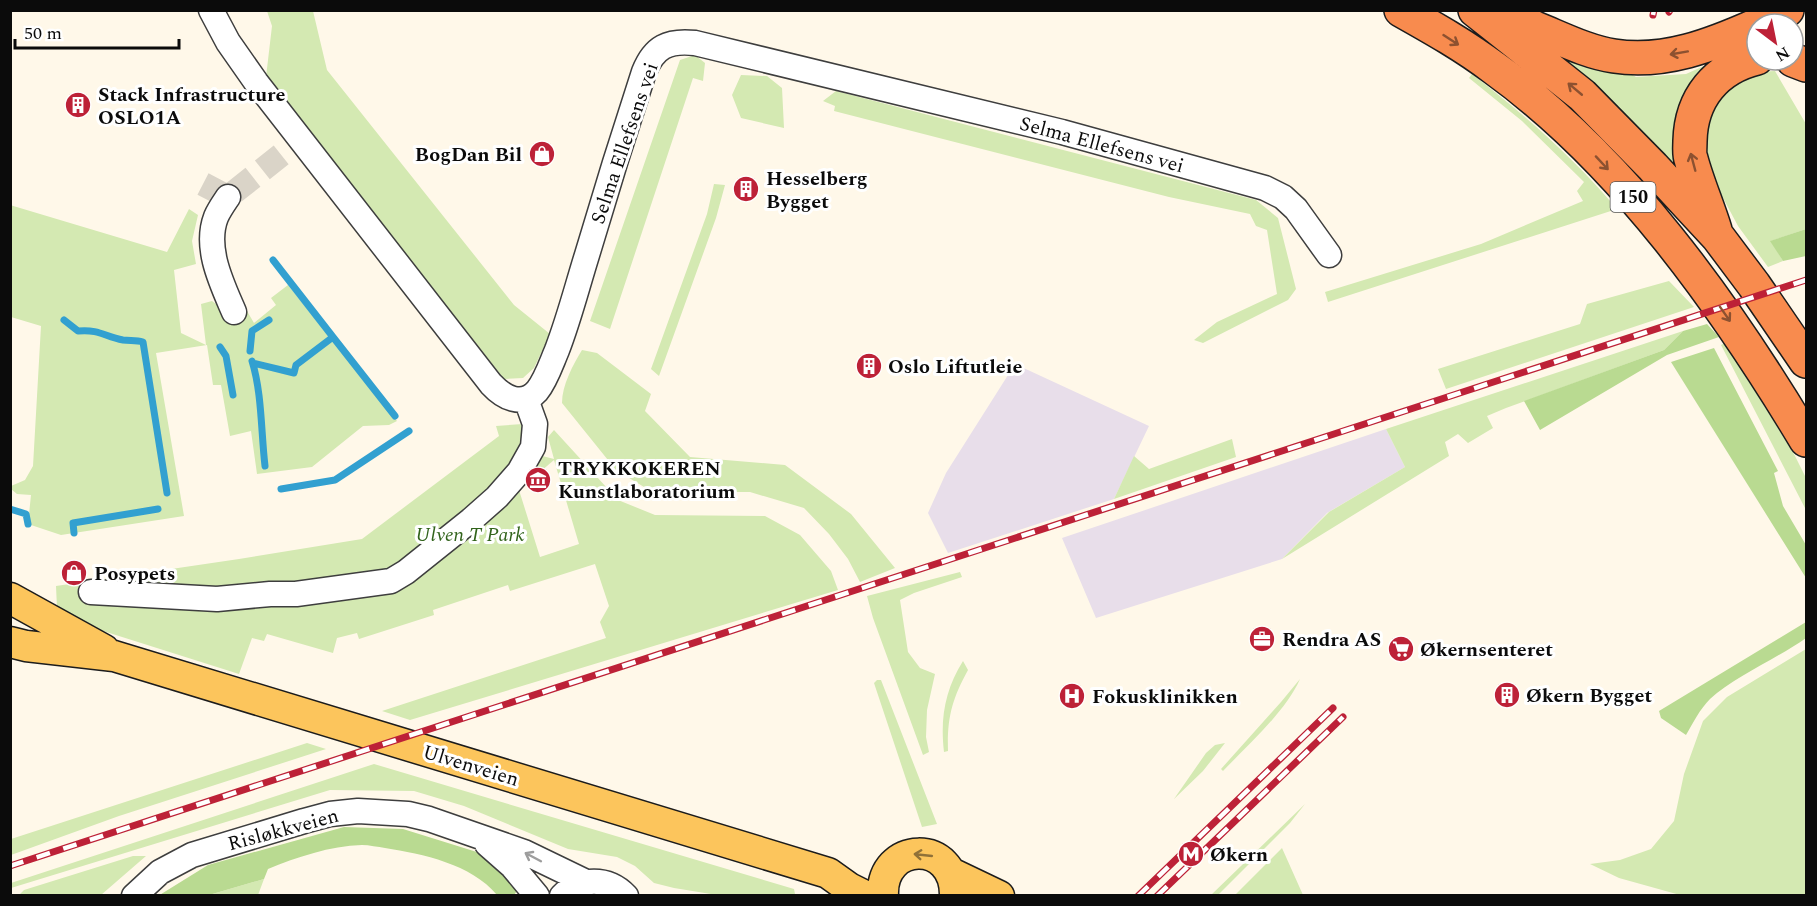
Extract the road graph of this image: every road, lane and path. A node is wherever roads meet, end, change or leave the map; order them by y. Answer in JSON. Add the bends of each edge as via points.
{"nodes":[{"id":1,"x":211,"y":10,"type":"edge"},
{"id":2,"x":1401,"y":10,"type":"edge"},
{"id":3,"x":1475,"y":10,"type":"edge"},
{"id":4,"x":1492,"y":10,"type":"edge"},
{"id":5,"x":1745,"y":42,"type":"edge"},
{"id":6,"x":1745,"y":47,"type":"edge"},
{"id":7,"x":228,"y":197,"type":"dead end"},
{"id":8,"x":1718,"y":237,"type":"junction"},
{"id":9,"x":1329,"y":255,"type":"dead end"},
{"id":10,"x":234,"y":312,"type":"dead end"},
{"id":11,"x":1806,"y":361,"type":"edge"},
{"id":12,"x":526,"y":399,"type":"junction"},
{"id":13,"x":1806,"y":440,"type":"edge"},
{"id":14,"x":91,"y":592,"type":"dead end"},
{"id":15,"x":10,"y":598,"type":"edge"},
{"id":16,"x":10,"y":642,"type":"edge"},
{"id":17,"x":114,"y":656,"type":"junction"},
{"id":18,"x":479,"y":836,"type":"junction"},
{"id":19,"x":828,"y":873,"type":"junction"},
{"id":20,"x":886,"y":881,"type":"edge"},
{"id":21,"x":586,"y":882,"type":"junction"},
{"id":22,"x":954,"y":885,"type":"edge"},
{"id":23,"x":134,"y":896,"type":"edge"},
{"id":24,"x":537,"y":896,"type":"edge"},
{"id":25,"x":562,"y":896,"type":"edge"},
{"id":26,"x":626,"y":896,"type":"edge"},
{"id":27,"x":865,"y":896,"type":"edge"},
{"id":28,"x":999,"y":896,"type":"edge"}],
"edges":[{"from":1,"to":12,"type":"street","via":[[256,82],[491,384],[507,398]]},
{"from":2,"to":13,"type":"highway","number":"150","one_way":true,"via":[[1494,68],[1593,153],[1724,311]]},
{"from":8,"to":3,"type":"highway","number":"150","one_way":true,"via":[[1582,95]]},
{"from":5,"to":4,"type":"highway","one_way":true,"via":[[1687,52],[1613,56]]},
{"from":8,"to":6,"type":"highway","one_way":true,"via":[[1690,157],[1690,128],[1700,98]]},
{"from":7,"to":10,"type":"street","via":[[216,217],[213,241],[218,274]]},
{"from":8,"to":11,"type":"highway","number":"150"},
{"from":9,"to":12,"type":"street","name":"Selma Ellefsens vei","via":[[1296,210],[1283,197],[1265,188],[1062,132],[808,69],[678,42],[662,47],[648,62],[566,326],[549,371],[536,392]]},
{"from":12,"to":14,"type":"street","via":[[535,424],[534,447],[519,472],[471,520],[391,581],[296,594],[217,599],[132,584]]},
{"from":15,"to":17,"type":"main road","name":"Ulvenveien"},
{"from":16,"to":17,"type":"main road","name":"Ulvenveien"},
{"from":17,"to":19,"type":"main road","name":"Ulvenveien"},
{"from":21,"to":18,"type":"street","name":"Risløkkveien","one_way":true,"via":[[524,852]]},
{"from":18,"to":23,"type":"street","name":"Risløkkveien","via":[[408,814],[330,814],[192,855],[160,872]]},
{"from":18,"to":24,"type":"street","name":"Risløkkveien"},
{"from":19,"to":20,"type":"main road","name":"Ulvenveien"},
{"from":19,"to":27,"type":"main road","name":"Ulvenveien"},
{"from":22,"to":20,"type":"main road","name":"Ulvenveien","one_way":true,"via":[[945,863],[927,854],[906,855]]},
{"from":21,"to":25,"type":"street"},
{"from":21,"to":26,"type":"street","name":"Risløkkveien","via":[[610,884]]},
{"from":22,"to":28,"type":"main road","name":"Ulvenveien"}]}
